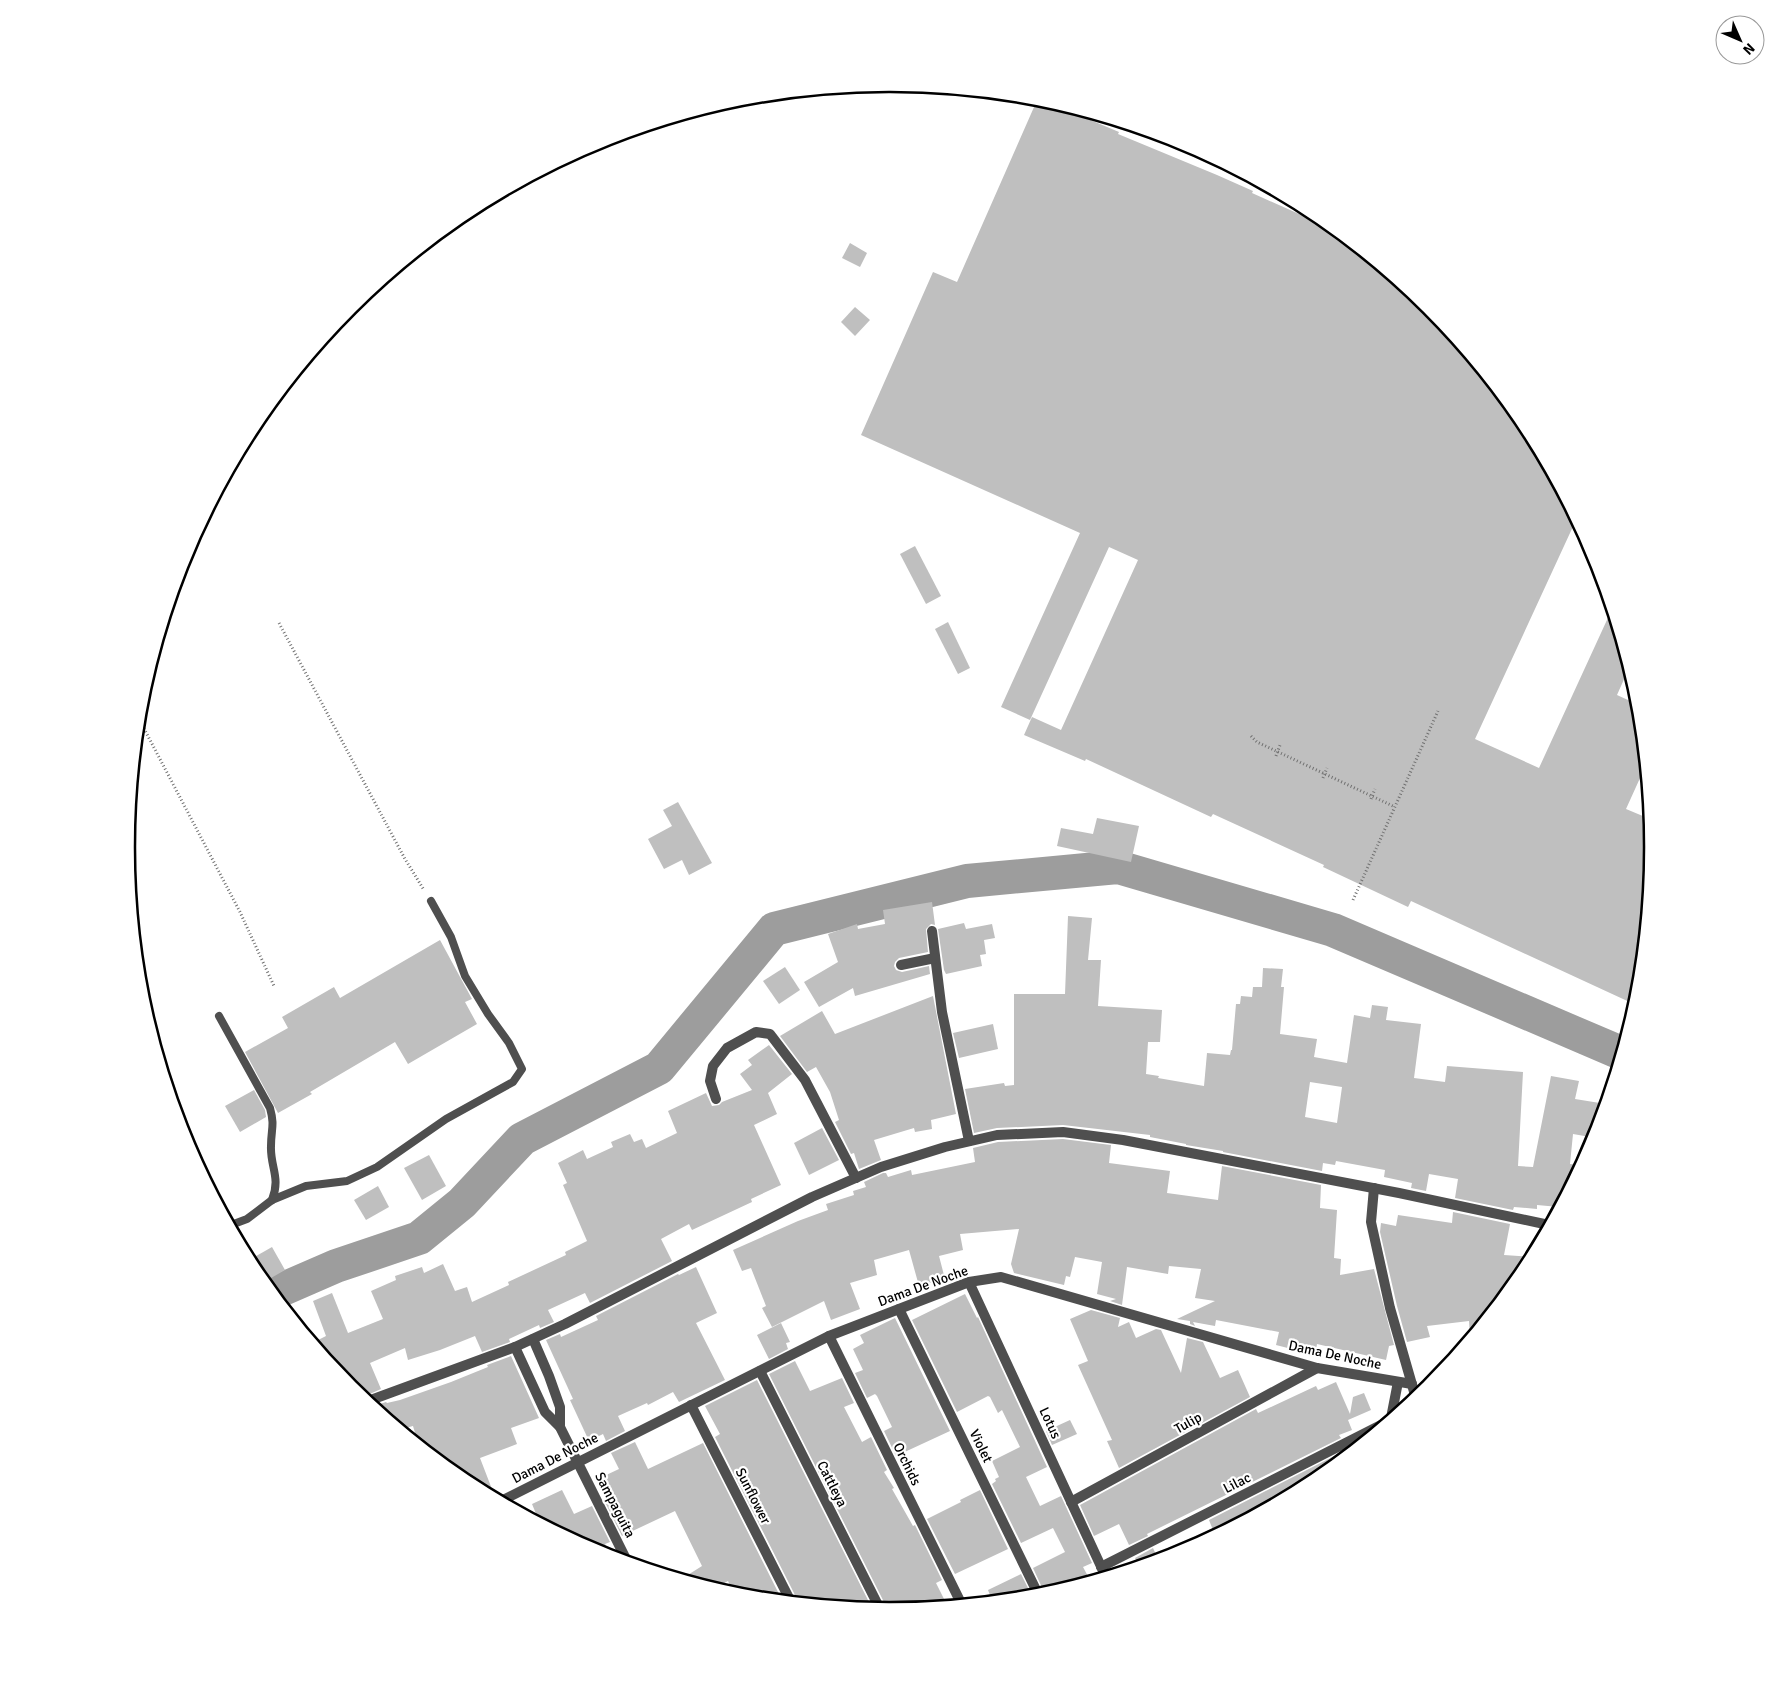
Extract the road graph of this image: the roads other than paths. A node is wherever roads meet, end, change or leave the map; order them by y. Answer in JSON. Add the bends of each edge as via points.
{"nodes":[{"id":1,"x":431,"y":901,"type":"road end"},
{"id":2,"x":932,"y":931,"type":"dead end"},
{"id":3,"x":935,"y":958,"type":"junction"},
{"id":4,"x":901,"y":965,"type":"dead end"},
{"id":5,"x":219,"y":1016,"type":"dead end"},
{"id":6,"x":716,"y":1099,"type":"dead end"},
{"id":7,"x":969,"y":1141,"type":"junction"},
{"id":8,"x":856,"y":1178,"type":"junction"},
{"id":9,"x":1374,"y":1188,"type":"junction"},
{"id":10,"x":272,"y":1200,"type":"junction"},
{"id":11,"x":236,"y":1223,"type":"edge"},
{"id":12,"x":1543,"y":1224,"type":"edge"},
{"id":13,"x":969,"y":1282,"type":"junction"},
{"id":14,"x":898,"y":1309,"type":"junction"},
{"id":15,"x":829,"y":1336,"type":"junction"},
{"id":16,"x":533,"y":1339,"type":"junction"},
{"id":17,"x":515,"y":1347,"type":"junction"},
{"id":18,"x":542,"y":1360,"type":"junction"},
{"id":19,"x":524,"y":1368,"type":"junction"},
{"id":20,"x":1317,"y":1368,"type":"junction"},
{"id":21,"x":760,"y":1371,"type":"junction"},
{"id":22,"x":1398,"y":1382,"type":"junction"},
{"id":23,"x":1412,"y":1384,"type":"junction"},
{"id":24,"x":1414,"y":1390,"type":"edge"},
{"id":25,"x":375,"y":1398,"type":"edge"},
{"id":26,"x":691,"y":1405,"type":"junction"},
{"id":27,"x":1393,"y":1409,"type":"edge"},
{"id":28,"x":560,"y":1426,"type":"junction"},
{"id":29,"x":1362,"y":1435,"type":"edge"},
{"id":30,"x":577,"y":1462,"type":"junction"},
{"id":31,"x":508,"y":1497,"type":"edge"},
{"id":32,"x":1071,"y":1502,"type":"junction"},
{"id":33,"x":622,"y":1552,"type":"edge"},
{"id":34,"x":1106,"y":1569,"type":"edge"},
{"id":35,"x":1103,"y":1571,"type":"edge"},
{"id":36,"x":1035,"y":1587,"type":"edge"},
{"id":37,"x":787,"y":1594,"type":"edge"},
{"id":38,"x":959,"y":1598,"type":"edge"},
{"id":39,"x":876,"y":1601,"type":"edge"}],
"edges":[{"from":1,"to":10,"type":"lane","via":[[451,937],[465,976],[510,1043],[522,1069],[513,1082],[446,1119],[378,1167],[347,1181],[306,1186]]},
{"from":2,"to":3,"type":"street"},
{"from":3,"to":4,"type":"street"},
{"from":3,"to":7,"type":"street","via":[[942,1012]]},
{"from":5,"to":10,"type":"lane","via":[[270,1108],[274,1122],[271,1148],[276,1176]]},
{"from":6,"to":8,"type":"street","via":[[710,1081],[713,1066],[727,1048],[756,1032],[770,1034],[805,1080]]},
{"from":7,"to":8,"type":"street","via":[[909,1157]]},
{"from":7,"to":9,"type":"street","via":[[1028,1132],[1073,1133]]},
{"from":8,"to":16,"type":"street","via":[[812,1197]]},
{"from":9,"to":12,"type":"street"},
{"from":9,"to":23,"type":"street","via":[[1370,1222]]},
{"from":10,"to":11,"type":"lane","via":[[248,1219]]},
{"from":13,"to":14,"type":"street","name":"Dama De Noche"},
{"from":13,"to":20,"type":"street","name":"Dama De Noche","via":[[1001,1277]]},
{"from":13,"to":32,"type":"street","name":"Lotus"},
{"from":14,"to":15,"type":"street","name":"Dama De Noche"},
{"from":14,"to":36,"type":"street","name":"Violet"},
{"from":15,"to":21,"type":"street","name":"Dama De Noche"},
{"from":15,"to":38,"type":"street","name":"Orchids"},
{"from":16,"to":17,"type":"street"},
{"from":16,"to":18,"type":"street"},
{"from":17,"to":19,"type":"street"},
{"from":17,"to":25,"type":"street"},
{"from":18,"to":19,"type":"street"},
{"from":18,"to":28,"type":"street","via":[[560,1407]]},
{"from":19,"to":28,"type":"street","via":[[545,1412]]},
{"from":20,"to":22,"type":"street","name":"Dama De Noche"},
{"from":20,"to":32,"type":"street","name":"Tulip"},
{"from":21,"to":26,"type":"street","name":"Dama De Noche"},
{"from":21,"to":39,"type":"street","name":"Cattleya"},
{"from":22,"to":23,"type":"street","name":"Dama De Noche"},
{"from":22,"to":27,"type":"street"},
{"from":23,"to":24,"type":"street"},
{"from":26,"to":30,"type":"street","name":"Dama De Noche"},
{"from":26,"to":37,"type":"street","name":"Sunflower"},
{"from":28,"to":30,"type":"street","name":"Sampaguita"},
{"from":29,"to":34,"type":"street","name":"Lilac"},
{"from":30,"to":31,"type":"street","name":"Dama De Noche"},
{"from":30,"to":33,"type":"street","name":"Sampaguita"},
{"from":32,"to":35,"type":"street","name":"Lotus"}]}
